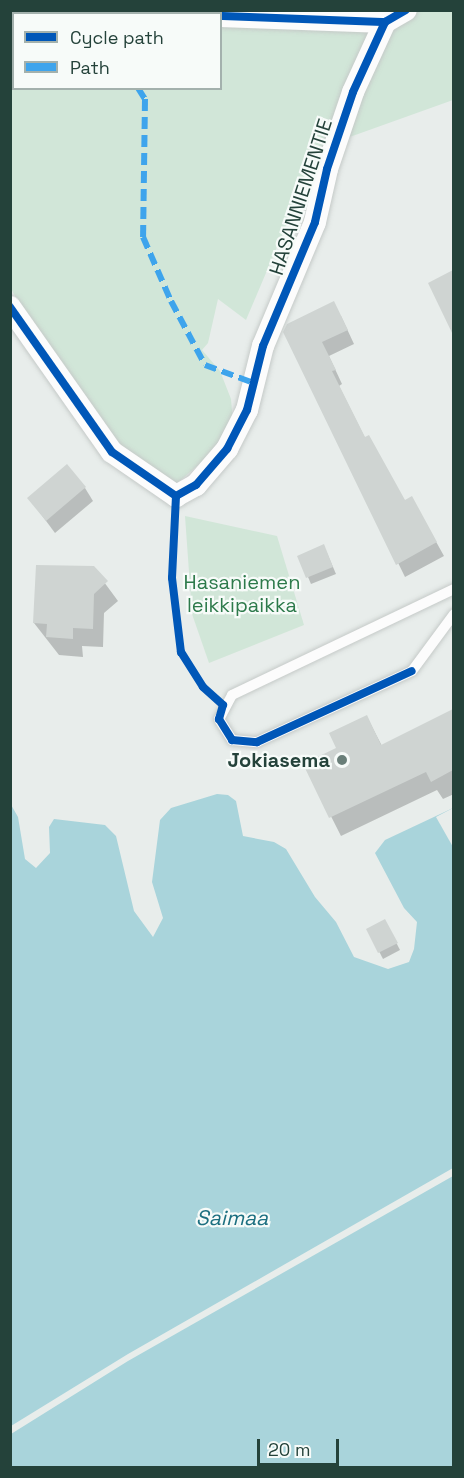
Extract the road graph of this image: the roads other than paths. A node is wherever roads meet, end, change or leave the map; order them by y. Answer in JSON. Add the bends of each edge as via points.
{"nodes":[{"id":1,"x":82,"y":10,"type":"edge"},
{"id":2,"x":406,"y":10,"type":"edge"},
{"id":3,"x":99,"y":11,"type":"edge"},
{"id":4,"x":120,"y":12,"type":"edge"},
{"id":5,"x":222,"y":16,"type":"edge"},
{"id":6,"x":385,"y":22,"type":"junction"},
{"id":7,"x":10,"y":307,"type":"edge"},
{"id":8,"x":453,"y":589,"type":"edge"},
{"id":9,"x":453,"y":614,"type":"edge"}],
"edges":[{"from":1,"to":3,"type":"lane"},
{"from":2,"to":6,"type":"street"},
{"from":3,"to":4,"type":"street"},
{"from":5,"to":6,"type":"street"},
{"from":6,"to":7,"type":"street","name":"HASANNIEMENTIE","via":[[339,129],[315,222],[263,346],[247,410],[227,449],[196,485],[176,496],[112,452]]},
{"from":8,"to":9,"type":"lane","via":[[232,694],[219,719],[232,740],[257,742],[412,671]]}]}
